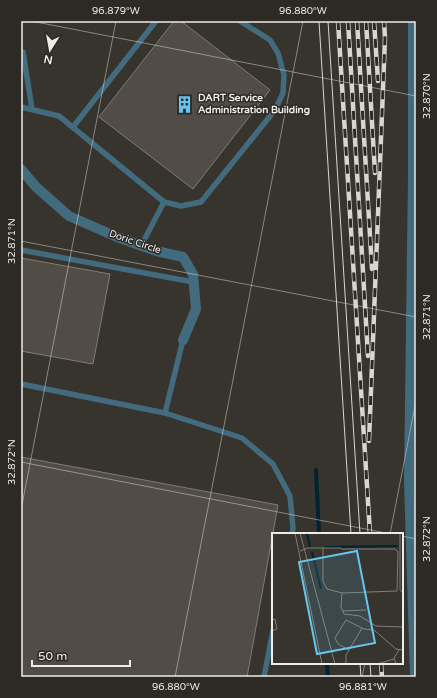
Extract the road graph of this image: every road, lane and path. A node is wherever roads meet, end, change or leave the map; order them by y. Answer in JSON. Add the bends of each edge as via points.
{"nodes":[{"id":1,"x":156,"y":21,"type":"edge"},
{"id":2,"x":240,"y":21,"type":"edge"},
{"id":3,"x":413,"y":21,"type":"edge"},
{"id":4,"x":23,"y":52,"type":"dead end"},
{"id":5,"x":21,"y":106,"type":"edge"},
{"id":6,"x":32,"y":109,"type":"junction"},
{"id":7,"x":73,"y":127,"type":"junction"},
{"id":8,"x":21,"y":169,"type":"edge"},
{"id":9,"x":164,"y":202,"type":"junction"},
{"id":10,"x":141,"y":246,"type":"junction"},
{"id":11,"x":21,"y":250,"type":"edge"},
{"id":12,"x":193,"y":282,"type":"junction"},
{"id":13,"x":183,"y":340,"type":"joint"},
{"id":14,"x":21,"y":384,"type":"edge"},
{"id":15,"x":165,"y":413,"type":"junction"},
{"id":16,"x":292,"y":533,"type":"edge"},
{"id":17,"x":272,"y":635,"type":"edge"},
{"id":18,"x":264,"y":677,"type":"edge"},
{"id":19,"x":415,"y":677,"type":"edge"}],
"edges":[{"from":1,"to":7,"type":"lane"},
{"from":2,"to":9,"type":"lane","via":[[270,40],[278,53],[284,74],[283,93],[276,110],[201,202],[181,206]]},
{"from":3,"to":19,"type":"street","via":[[408,481]]},
{"from":4,"to":6,"type":"lane"},
{"from":5,"to":6,"type":"lane"},
{"from":6,"to":7,"type":"lane","via":[[59,116]]},
{"from":7,"to":9,"type":"lane"},
{"from":8,"to":10,"type":"street","name":"Doric Circle","via":[[36,187],[69,216]]},
{"from":9,"to":10,"type":"lane"},
{"from":10,"to":12,"type":"street","name":"Doric Circle","via":[[183,257],[193,274]]},
{"from":11,"to":12,"type":"lane"},
{"from":12,"to":13,"type":"street","name":"Doric Circle","via":[[196,309]]},
{"from":13,"to":15,"type":"lane"},
{"from":14,"to":15,"type":"lane"},
{"from":15,"to":16,"type":"lane","via":[[242,438],[273,464],[290,496]]},
{"from":17,"to":18,"type":"lane"}]}
